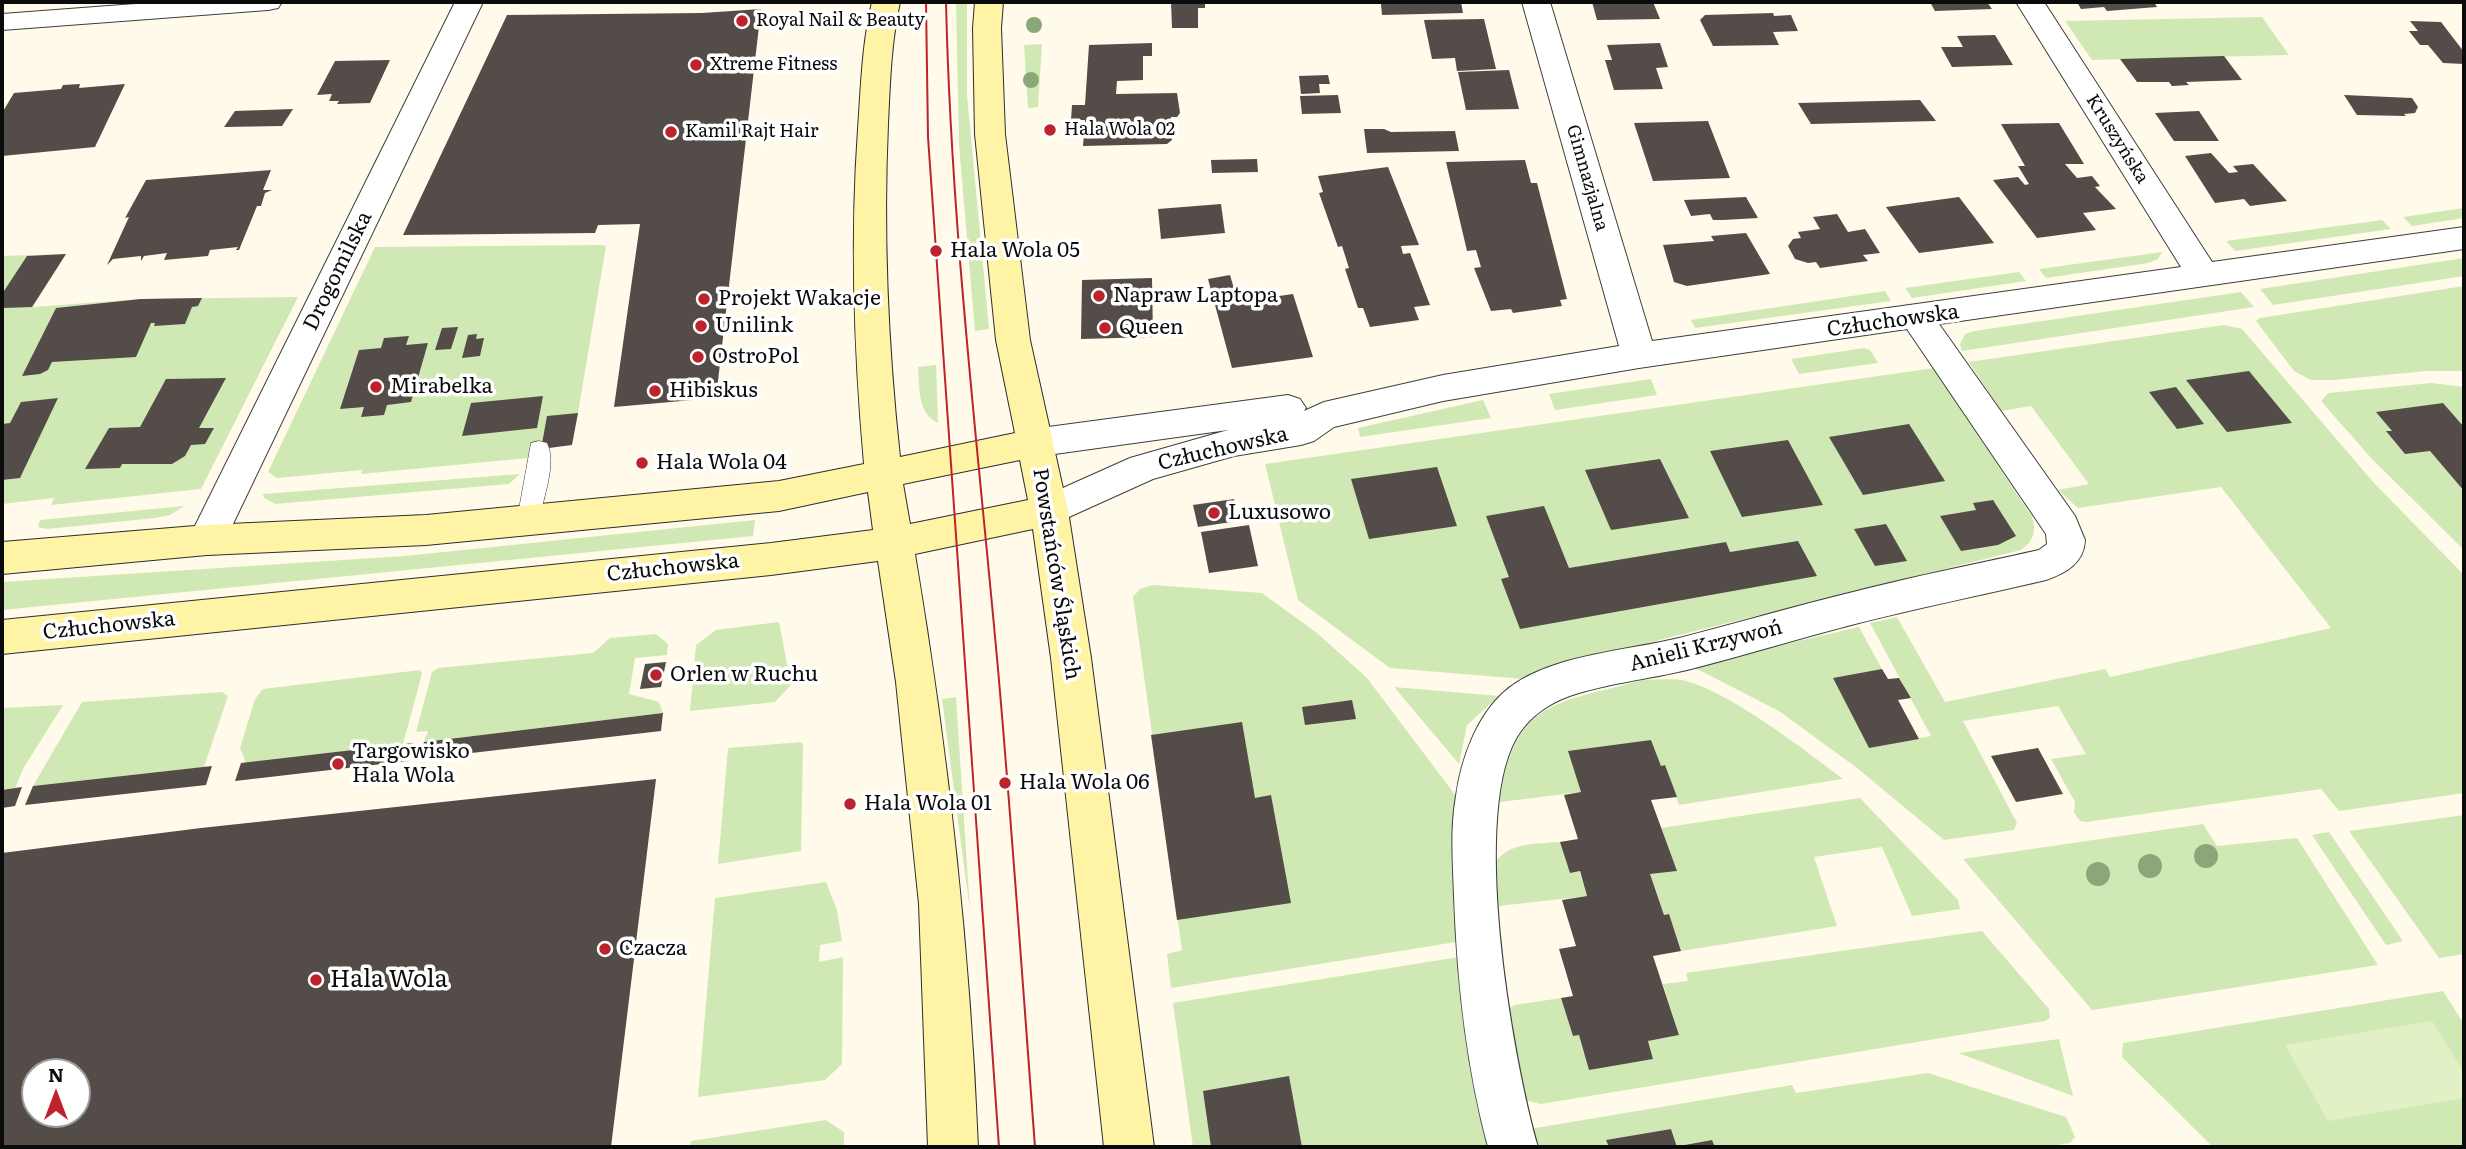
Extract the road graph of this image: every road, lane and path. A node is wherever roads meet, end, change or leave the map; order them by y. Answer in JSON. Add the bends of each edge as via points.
{"nodes":[{"id":1,"x":5,"y":2,"type":"edge"},
{"id":2,"x":268,"y":2,"type":"edge"},
{"id":3,"x":469,"y":2,"type":"edge"},
{"id":4,"x":886,"y":2,"type":"edge"},
{"id":5,"x":989,"y":2,"type":"edge"},
{"id":6,"x":1536,"y":2,"type":"edge"},
{"id":7,"x":2030,"y":2,"type":"edge"},
{"id":8,"x":2,"y":6,"type":"edge"},
{"id":9,"x":2,"y":22,"type":"edge"},
{"id":10,"x":2464,"y":238,"type":"edge"},
{"id":11,"x":2204,"y":276,"type":"junction"},
{"id":12,"x":1917,"y":317,"type":"junction"},
{"id":13,"x":1639,"y":355,"type":"junction"},
{"id":14,"x":1324,"y":416,"type":"junction"},
{"id":15,"x":1033,"y":443,"type":"junction"},
{"id":16,"x":538,"y":449,"type":"dead end"},
{"id":17,"x":883,"y":473,"type":"junction"},
{"id":18,"x":1049,"y":512,"type":"junction"},
{"id":19,"x":528,"y":520,"type":"junction"},
{"id":20,"x":207,"y":540,"type":"junction"},
{"id":21,"x":894,"y":543,"type":"junction"},
{"id":22,"x":2,"y":558,"type":"edge"},
{"id":23,"x":2,"y":636,"type":"edge"},
{"id":24,"x":953,"y":1147,"type":"edge"},
{"id":25,"x":1129,"y":1147,"type":"edge"},
{"id":26,"x":1513,"y":1147,"type":"edge"}],
"edges":[{"from":1,"to":8,"type":"street"},
{"from":2,"to":9,"type":"street"},
{"from":3,"to":20,"type":"street","name":"Drogomilska"},
{"from":4,"to":17,"type":"main road","via":[[878,36],[869,214],[873,357]]},
{"from":5,"to":15,"type":"main road","name":"Powstańców Śląskich","via":[[990,134],[1013,340]]},
{"from":6,"to":13,"type":"street","name":"Gimnazjalna"},
{"from":7,"to":11,"type":"street","name":"Kruszyńska"},
{"from":10,"to":11,"type":"street","name":"Człuchowska"},
{"from":11,"to":12,"type":"street","name":"Człuchowska"},
{"from":12,"to":13,"type":"street","name":"Człuchowska"},
{"from":12,"to":26,"type":"street","name":"Anieli Krzywoń","via":[[2062,527],[2067,549],[2046,564],[1590,673],[1541,690],[1519,705],[1485,757],[1474,827],[1483,985],[1504,1119]]},
{"from":13,"to":14,"type":"street","name":"Człuchowska","via":[[1443,388]]},
{"from":14,"to":15,"type":"street","name":"Człuchowska","via":[[1287,407]]},
{"from":14,"to":18,"type":"street","name":"Człuchowska","via":[[1301,431],[1234,442],[1143,468]]},
{"from":15,"to":17,"type":"main road","name":"Człuchowska"},
{"from":15,"to":18,"type":"main road","name":"Powstańców Śląskich"},
{"from":16,"to":19,"type":"lane"},
{"from":17,"to":19,"type":"main road","name":"Człuchowska","via":[[779,496]]},
{"from":17,"to":21,"type":"main road"},
{"from":18,"to":21,"type":"main road","name":"Człuchowska"},
{"from":18,"to":25,"type":"main road","name":"Powstańców Śląskich","via":[[1071,658]]},
{"from":19,"to":20,"type":"main road","name":"Człuchowska","via":[[426,530]]},
{"from":20,"to":22,"type":"main road","name":"Człuchowska"},
{"from":21,"to":23,"type":"main road","name":"Człuchowska"},
{"from":21,"to":24,"type":"main road","via":[[916,682],[941,904]]}]}
